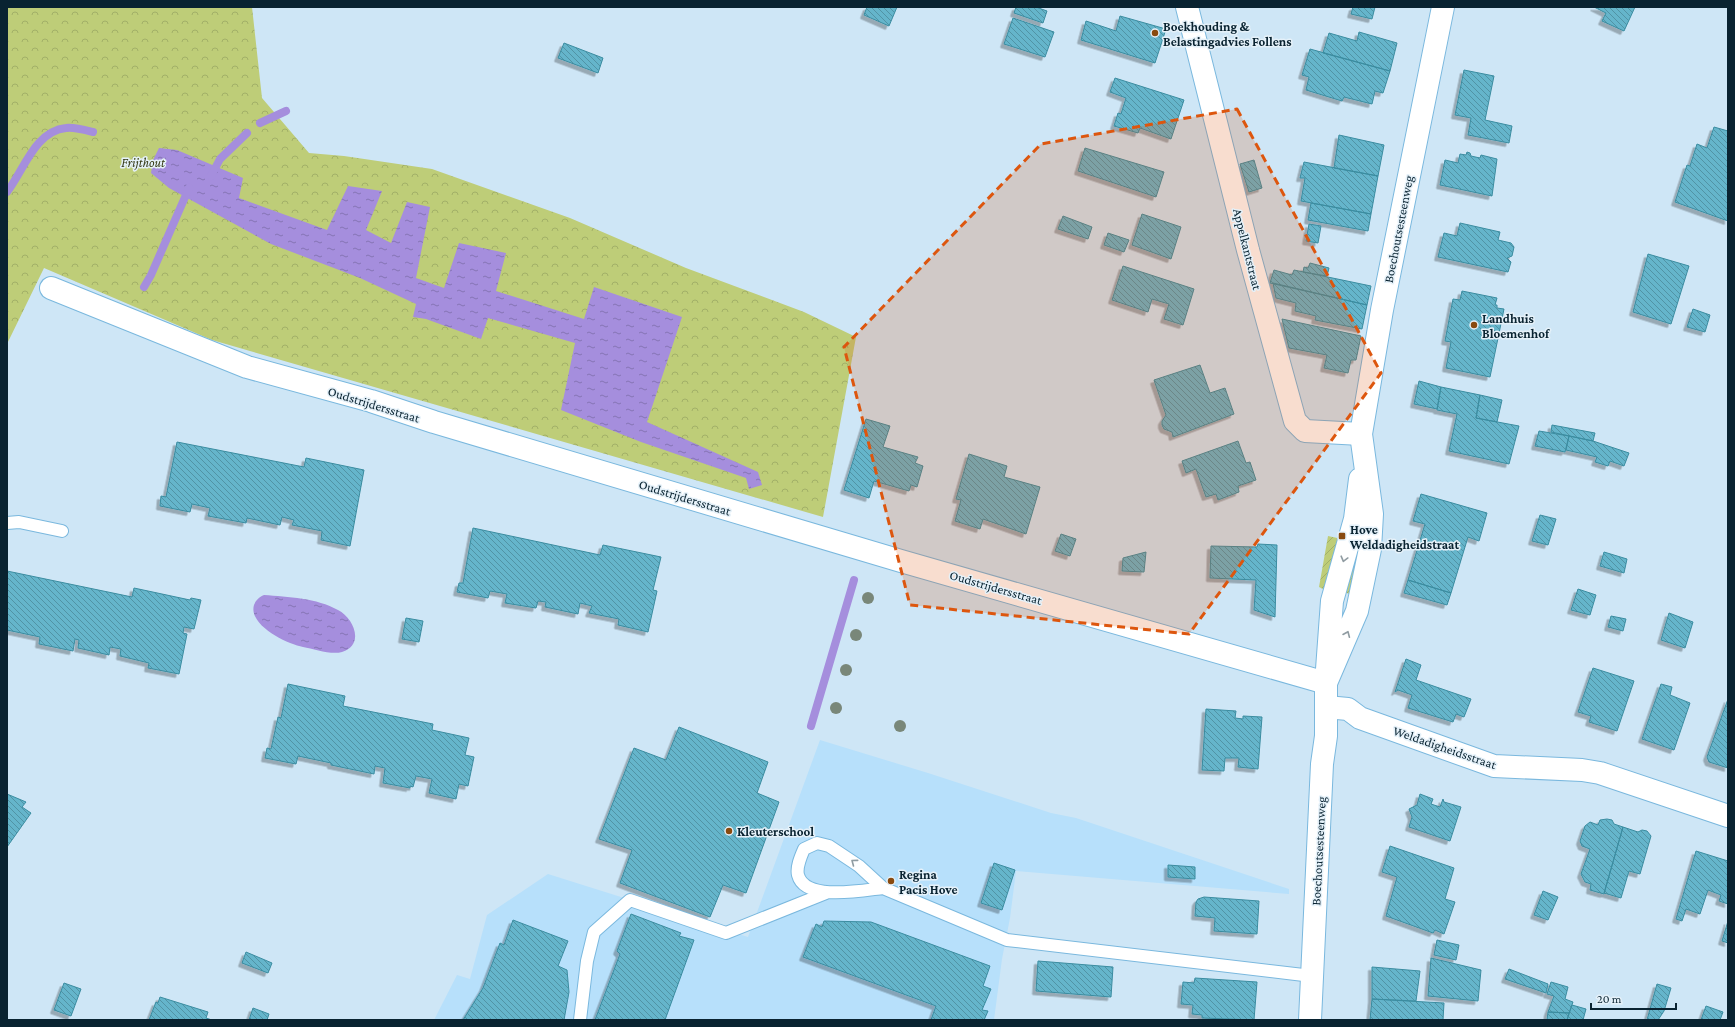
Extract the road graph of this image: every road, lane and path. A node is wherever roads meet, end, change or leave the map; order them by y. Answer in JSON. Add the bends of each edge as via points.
{"nodes":[{"id":1,"x":1187,"y":7,"type":"edge"},
{"id":2,"x":1443,"y":7,"type":"edge"},
{"id":3,"x":51,"y":288,"type":"dead end"},
{"id":4,"x":1362,"y":443,"type":"junction"},
{"id":5,"x":7,"y":523,"type":"edge"},
{"id":6,"x":62,"y":531,"type":"dead end"},
{"id":7,"x":1332,"y":601,"type":"junction"},
{"id":8,"x":1357,"y":611,"type":"junction"},
{"id":9,"x":1326,"y":683,"type":"junction"},
{"id":10,"x":1326,"y":707,"type":"junction"},
{"id":11,"x":1728,"y":816,"type":"edge"},
{"id":12,"x":884,"y":888,"type":"junction"},
{"id":13,"x":827,"y":893,"type":"junction"},
{"id":14,"x":1312,"y":976,"type":"junction"},
{"id":15,"x":580,"y":1020,"type":"edge"},
{"id":16,"x":1310,"y":1020,"type":"edge"}],
"edges":[{"from":1,"to":4,"type":"street","name":"Appelkantstraat","via":[[1294,421],[1305,431]]},
{"from":2,"to":4,"type":"street","name":"Boechoutsesteenweg","via":[[1382,310]]},
{"from":3,"to":9,"type":"street","name":"Oudstrijdersstraat","via":[[247,367],[371,401],[901,561]]},
{"from":4,"to":7,"type":"street","name":"Boechoutsesteenweg","one_way":true,"via":[[1355,519]]},
{"from":4,"to":8,"type":"street","name":"Boechoutsesteenweg","via":[[1372,514],[1370,549]]},
{"from":5,"to":6,"type":"lane","via":[[19,522]]},
{"from":7,"to":8,"type":"street"},
{"from":7,"to":9,"type":"street","name":"Boechoutsesteenweg"},
{"from":9,"to":8,"type":"street","name":"Boechoutsesteenweg","one_way":true},
{"from":9,"to":10,"type":"street","name":"Boechoutsesteenweg"},
{"from":10,"to":11,"type":"street","name":"Weldadigheidsstraat","via":[[1348,709],[1360,718],[1494,766],[1600,772]]},
{"from":10,"to":14,"type":"street","name":"Boechoutsesteenweg"},
{"from":12,"to":13,"type":"lane"},
{"from":12,"to":13,"type":"lane","one_way":true,"via":[[845,855],[817,843],[804,849],[798,864],[798,876],[817,892]]},
{"from":12,"to":14,"type":"lane","via":[[1007,940]]},
{"from":13,"to":15,"type":"lane","via":[[726,933],[630,900],[594,932],[587,961]]},
{"from":14,"to":16,"type":"street","name":"Boechoutsesteenweg"}]}
